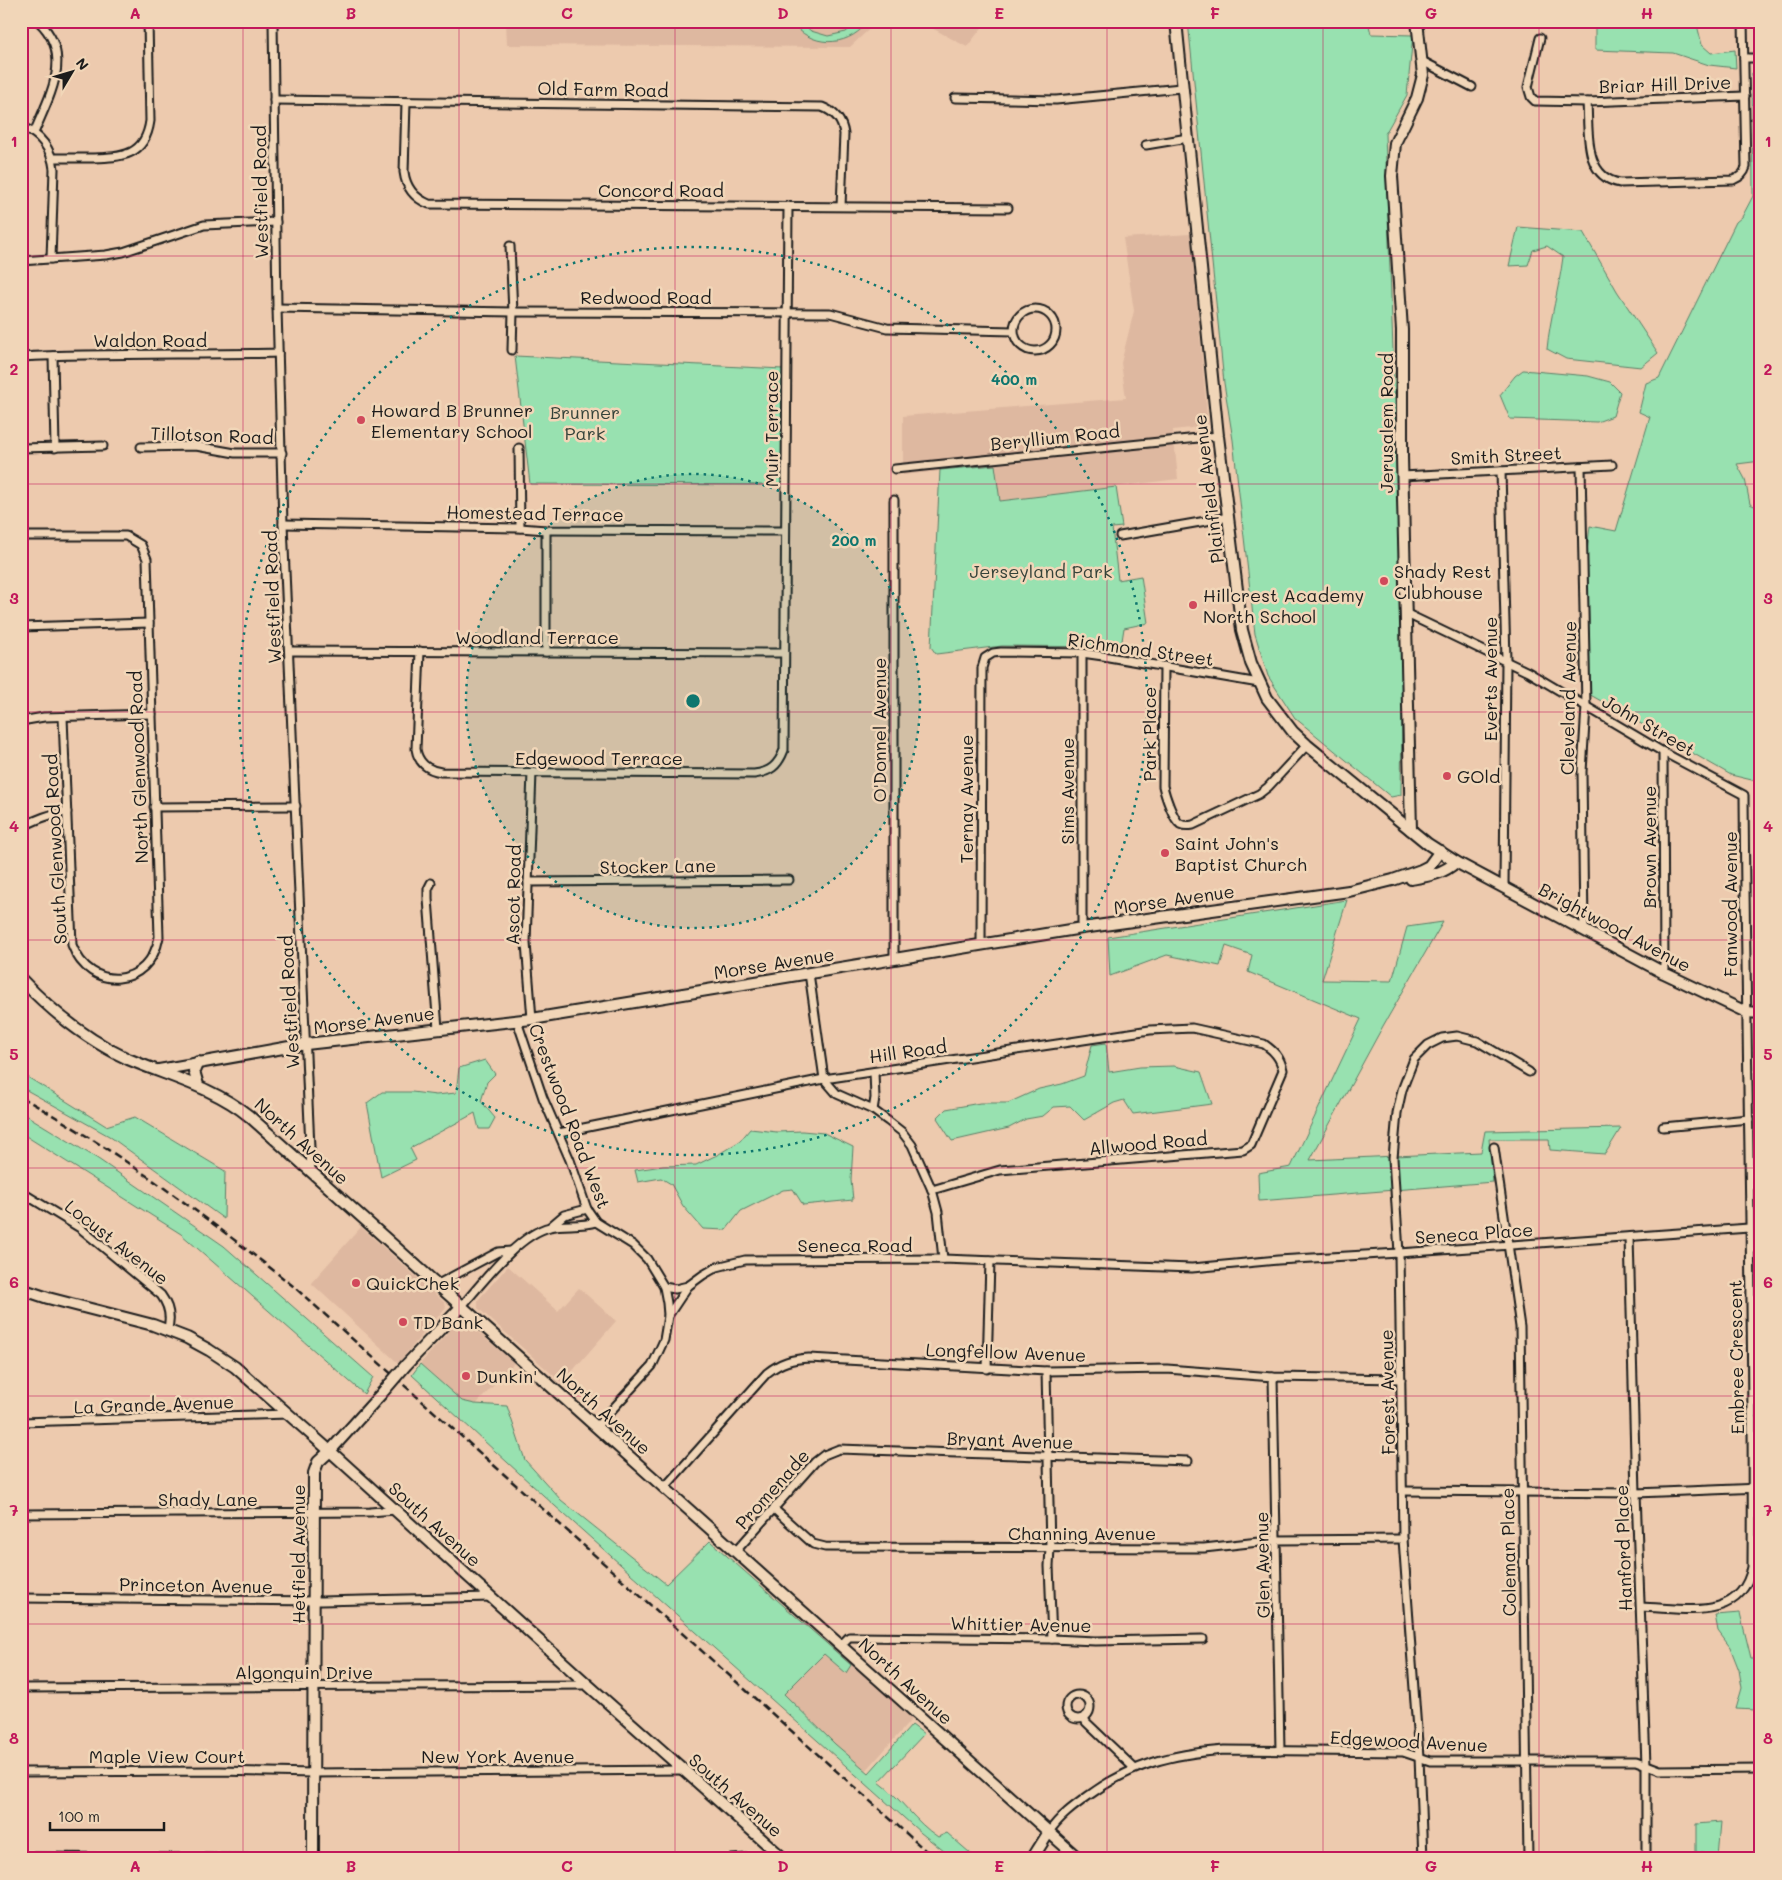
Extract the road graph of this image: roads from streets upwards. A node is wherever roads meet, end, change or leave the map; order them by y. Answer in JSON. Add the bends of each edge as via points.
{"nodes":[{"id":1,"x":38,"y":21,"type":"edge"},
{"id":2,"x":148,"y":21,"type":"edge"},
{"id":3,"x":273,"y":21,"type":"edge"},
{"id":4,"x":1176,"y":21,"type":"edge"},
{"id":5,"x":1417,"y":21,"type":"edge"},
{"id":6,"x":1743,"y":21,"type":"edge"},
{"id":7,"x":1540,"y":38,"type":"dead end"},
{"id":8,"x":1744,"y":58,"type":"junction"},
{"id":9,"x":1761,"y":58,"type":"edge"},
{"id":10,"x":1422,"y":61,"type":"junction"},
{"id":11,"x":1472,"y":87,"type":"dead end"},
{"id":12,"x":1181,"y":88,"type":"junction"},
{"id":13,"x":1745,"y":96,"type":"junction"},
{"id":14,"x":955,"y":98,"type":"dead end"},
{"id":15,"x":274,"y":100,"type":"junction"},
{"id":16,"x":406,"y":102,"type":"junction"},
{"id":17,"x":1586,"y":102,"type":"junction"},
{"id":18,"x":21,"y":127,"type":"edge"},
{"id":19,"x":34,"y":133,"type":"junction"},
{"id":20,"x":1188,"y":138,"type":"junction"},
{"id":21,"x":1146,"y":144,"type":"dead end"},
{"id":22,"x":52,"y":158,"type":"junction"},
{"id":23,"x":788,"y":206,"type":"junction"},
{"id":24,"x":840,"y":206,"type":"junction"},
{"id":25,"x":1008,"y":208,"type":"dead end"},
{"id":26,"x":276,"y":222,"type":"junction"},
{"id":27,"x":510,"y":246,"type":"dead end"},
{"id":28,"x":51,"y":259,"type":"junction"},
{"id":29,"x":21,"y":261,"type":"edge"},
{"id":30,"x":276,"y":308,"type":"junction"},
{"id":31,"x":513,"y":312,"type":"junction"},
{"id":32,"x":787,"y":313,"type":"junction"},
{"id":33,"x":1013,"y":331,"type":"junction"},
{"id":34,"x":512,"y":350,"type":"dead end"},
{"id":35,"x":278,"y":353,"type":"junction"},
{"id":36,"x":53,"y":356,"type":"junction"},
{"id":37,"x":21,"y":357,"type":"edge"},
{"id":38,"x":1218,"y":436,"type":"junction"},
{"id":39,"x":104,"y":446,"type":"dead end"},
{"id":40,"x":141,"y":446,"type":"dead end"},
{"id":41,"x":21,"y":448,"type":"edge"},
{"id":42,"x":55,"y":448,"type":"junction"},
{"id":43,"x":519,"y":448,"type":"dead end"},
{"id":44,"x":282,"y":453,"type":"junction"},
{"id":45,"x":1612,"y":465,"type":"dead end"},
{"id":46,"x":1581,"y":467,"type":"junction"},
{"id":47,"x":896,"y":469,"type":"dead end"},
{"id":48,"x":1501,"y":471,"type":"junction"},
{"id":49,"x":1402,"y":476,"type":"junction"},
{"id":50,"x":894,"y":500,"type":"dead end"},
{"id":51,"x":1229,"y":517,"type":"junction"},
{"id":52,"x":283,"y":524,"type":"junction"},
{"id":53,"x":520,"y":528,"type":"junction"},
{"id":54,"x":546,"y":530,"type":"junction"},
{"id":55,"x":785,"y":531,"type":"junction"},
{"id":56,"x":21,"y":536,"type":"edge"},
{"id":57,"x":1120,"y":536,"type":"dead end"},
{"id":58,"x":1405,"y":613,"type":"junction"},
{"id":59,"x":149,"y":623,"type":"junction"},
{"id":60,"x":21,"y":627,"type":"edge"},
{"id":61,"x":289,"y":651,"type":"junction"},
{"id":62,"x":420,"y":651,"type":"junction"},
{"id":63,"x":546,"y":652,"type":"junction"},
{"id":64,"x":784,"y":653,"type":"junction"},
{"id":65,"x":1082,"y":653,"type":"junction"},
{"id":66,"x":988,"y":655,"type":"joint"},
{"id":67,"x":1506,"y":660,"type":"junction"},
{"id":68,"x":1164,"y":666,"type":"junction"},
{"id":69,"x":1259,"y":683,"type":"junction"},
{"id":70,"x":1586,"y":706,"type":"junction"},
{"id":71,"x":152,"y":714,"type":"junction"},
{"id":72,"x":63,"y":717,"type":"junction"},
{"id":73,"x":21,"y":721,"type":"edge"},
{"id":74,"x":1307,"y":745,"type":"junction"},
{"id":75,"x":1663,"y":752,"type":"junction"},
{"id":76,"x":532,"y":772,"type":"junction"},
{"id":77,"x":1744,"y":795,"type":"joint"},
{"id":78,"x":296,"y":806,"type":"junction"},
{"id":79,"x":154,"y":807,"type":"junction"},
{"id":80,"x":67,"y":812,"type":"junction"},
{"id":81,"x":21,"y":827,"type":"edge"},
{"id":82,"x":1411,"y":830,"type":"junction"},
{"id":83,"x":1440,"y":851,"type":"junction"},
{"id":84,"x":1456,"y":862,"type":"junction"},
{"id":85,"x":789,"y":880,"type":"dead end"},
{"id":86,"x":1393,"y":880,"type":"junction"},
{"id":87,"x":528,"y":882,"type":"junction"},
{"id":88,"x":431,"y":883,"type":"dead end"},
{"id":89,"x":1504,"y":887,"type":"junction"},
{"id":90,"x":1082,"y":928,"type":"junction"},
{"id":91,"x":1584,"y":929,"type":"junction"},
{"id":92,"x":981,"y":946,"type":"junction"},
{"id":93,"x":894,"y":960,"type":"junction"},
{"id":94,"x":809,"y":973,"type":"junction"},
{"id":95,"x":1664,"y":973,"type":"junction"},
{"id":96,"x":121,"y":978,"type":"joint"},
{"id":97,"x":21,"y":979,"type":"edge"},
{"id":98,"x":1746,"y":1012,"type":"junction"},
{"id":99,"x":1761,"y":1012,"type":"edge"},
{"id":100,"x":532,"y":1019,"type":"junction"},
{"id":101,"x":517,"y":1021,"type":"junction"},
{"id":102,"x":438,"y":1029,"type":"junction"},
{"id":103,"x":306,"y":1044,"type":"junction"},
{"id":104,"x":1264,"y":1044,"type":"joint"},
{"id":105,"x":198,"y":1062,"type":"junction"},
{"id":106,"x":158,"y":1070,"type":"junction"},
{"id":107,"x":874,"y":1072,"type":"junction"},
{"id":108,"x":1529,"y":1072,"type":"dead end"},
{"id":109,"x":824,"y":1079,"type":"junction"},
{"id":110,"x":198,"y":1085,"type":"junction"},
{"id":111,"x":873,"y":1110,"type":"junction"},
{"id":112,"x":1749,"y":1119,"type":"junction"},
{"id":113,"x":1663,"y":1127,"type":"dead end"},
{"id":114,"x":559,"y":1133,"type":"junction"},
{"id":115,"x":1494,"y":1147,"type":"dead end"},
{"id":116,"x":312,"y":1171,"type":"junction"},
{"id":117,"x":932,"y":1190,"type":"junction"},
{"id":118,"x":21,"y":1192,"type":"edge"},
{"id":119,"x":587,"y":1209,"type":"junction"},
{"id":120,"x":596,"y":1222,"type":"junction"},
{"id":121,"x":550,"y":1226,"type":"junction"},
{"id":122,"x":1749,"y":1228,"type":"junction"},
{"id":123,"x":1629,"y":1237,"type":"junction"},
{"id":124,"x":1509,"y":1246,"type":"junction"},
{"id":125,"x":511,"y":1251,"type":"junction"},
{"id":126,"x":1399,"y":1253,"type":"junction"},
{"id":127,"x":943,"y":1259,"type":"junction"},
{"id":128,"x":990,"y":1261,"type":"junction"},
{"id":129,"x":1200,"y":1268,"type":"joint"},
{"id":130,"x":438,"y":1284,"type":"junction"},
{"id":131,"x":688,"y":1286,"type":"junction"},
{"id":132,"x":664,"y":1287,"type":"junction"},
{"id":133,"x":22,"y":1290,"type":"edge"},
{"id":134,"x":462,"y":1306,"type":"junction"},
{"id":135,"x":668,"y":1316,"type":"junction"},
{"id":136,"x":167,"y":1331,"type":"junction"},
{"id":137,"x":987,"y":1368,"type":"junction"},
{"id":138,"x":1046,"y":1371,"type":"junction"},
{"id":139,"x":1273,"y":1378,"type":"junction"},
{"id":140,"x":1401,"y":1379,"type":"junction"},
{"id":141,"x":288,"y":1414,"type":"junction"},
{"id":142,"x":21,"y":1422,"type":"edge"},
{"id":143,"x":597,"y":1426,"type":"junction"},
{"id":144,"x":330,"y":1451,"type":"junction"},
{"id":145,"x":832,"y":1451,"type":"joint"},
{"id":146,"x":1047,"y":1456,"type":"junction"},
{"id":147,"x":1188,"y":1460,"type":"dead end"},
{"id":148,"x":665,"y":1488,"type":"junction"},
{"id":149,"x":1752,"y":1488,"type":"junction"},
{"id":150,"x":1761,"y":1488,"type":"edge"},
{"id":151,"x":1403,"y":1492,"type":"junction"},
{"id":152,"x":1522,"y":1492,"type":"junction"},
{"id":153,"x":1636,"y":1493,"type":"junction"},
{"id":154,"x":774,"y":1509,"type":"junction"},
{"id":155,"x":395,"y":1510,"type":"junction"},
{"id":156,"x":315,"y":1513,"type":"junction"},
{"id":157,"x":21,"y":1514,"type":"edge"},
{"id":158,"x":1403,"y":1539,"type":"junction"},
{"id":159,"x":1277,"y":1540,"type":"junction"},
{"id":160,"x":1050,"y":1548,"type":"junction"},
{"id":161,"x":736,"y":1551,"type":"junction"},
{"id":162,"x":491,"y":1597,"type":"junction"},
{"id":163,"x":21,"y":1598,"type":"edge"},
{"id":164,"x":314,"y":1601,"type":"junction"},
{"id":165,"x":1641,"y":1607,"type":"junction"},
{"id":166,"x":1052,"y":1639,"type":"junction"},
{"id":167,"x":1203,"y":1639,"type":"dead end"},
{"id":168,"x":841,"y":1645,"type":"junction"},
{"id":169,"x":588,"y":1685,"type":"junction"},
{"id":170,"x":21,"y":1688,"type":"edge"},
{"id":171,"x":313,"y":1688,"type":"junction"},
{"id":172,"x":1084,"y":1717,"type":"dead end"},
{"id":173,"x":1280,"y":1751,"type":"junction"},
{"id":174,"x":1418,"y":1757,"type":"junction"},
{"id":175,"x":1528,"y":1760,"type":"junction"},
{"id":176,"x":1646,"y":1765,"type":"junction"},
{"id":177,"x":1134,"y":1768,"type":"junction"},
{"id":178,"x":1761,"y":1768,"type":"edge"},
{"id":179,"x":684,"y":1770,"type":"junction"},
{"id":180,"x":21,"y":1772,"type":"edge"},
{"id":181,"x":312,"y":1773,"type":"junction"},
{"id":182,"x":1049,"y":1832,"type":"junction"},
{"id":183,"x":21,"y":1857,"type":"edge"},
{"id":184,"x":313,"y":1858,"type":"edge"},
{"id":185,"x":783,"y":1858,"type":"edge"},
{"id":186,"x":344,"y":1859,"type":"edge"},
{"id":187,"x":732,"y":1859,"type":"edge"},
{"id":188,"x":1032,"y":1859,"type":"edge"},
{"id":189,"x":1079,"y":1859,"type":"edge"},
{"id":190,"x":1423,"y":1859,"type":"edge"},
{"id":191,"x":1528,"y":1859,"type":"edge"},
{"id":192,"x":1646,"y":1859,"type":"edge"}],
"edges":[{"from":1,"to":19,"type":"street","via":[[52,41],[58,66],[55,82]]},
{"from":2,"to":22,"type":"street","via":[[150,121],[142,143],[130,153],[115,158]]},
{"from":3,"to":15,"type":"street","name":"Westfield Road"},
{"from":4,"to":12,"type":"street","name":"Plainfield Avenue"},
{"from":5,"to":10,"type":"street","name":"Jerusalem Road"},
{"from":6,"to":8,"type":"street"},
{"from":7,"to":17,"type":"street","name":"Briar Hill Drive","via":[[1528,87],[1531,97],[1539,102]]},
{"from":8,"to":9,"type":"street"},
{"from":8,"to":13,"type":"street"},
{"from":10,"to":11,"type":"street"},
{"from":10,"to":49,"type":"street","name":"Jerusalem Road","via":[[1421,85],[1395,143],[1392,176],[1402,330]]},
{"from":12,"to":14,"type":"street","via":[[1056,100]]},
{"from":12,"to":20,"type":"street","name":"Plainfield Avenue"},
{"from":13,"to":17,"type":"street","name":"Briar Hill Drive"},
{"from":13,"to":17,"type":"street","via":[[1746,167],[1742,176],[1732,180],[1614,182],[1602,175],[1593,162]]},
{"from":15,"to":16,"type":"street","name":"Old Farm Road"},
{"from":15,"to":26,"type":"street","name":"Westfield Road"},
{"from":16,"to":23,"type":"street","name":"Concord Road","via":[[405,181],[412,193],[429,204]]},
{"from":16,"to":24,"type":"street","name":"Old Farm Road","via":[[822,107],[835,114],[844,134]]},
{"from":18,"to":19,"type":"street"},
{"from":19,"to":22,"type":"street"},
{"from":20,"to":21,"type":"street"},
{"from":20,"to":38,"type":"street","name":"Plainfield Avenue"},
{"from":22,"to":28,"type":"street"},
{"from":23,"to":24,"type":"street","name":"Concord Road"},
{"from":23,"to":32,"type":"street","name":"Muir Terrace"},
{"from":24,"to":25,"type":"street","name":"Concord Road"},
{"from":26,"to":28,"type":"street","via":[[204,225],[123,252]]},
{"from":26,"to":30,"type":"street","name":"Westfield Road"},
{"from":27,"to":31,"type":"street"},
{"from":28,"to":29,"type":"street"},
{"from":30,"to":31,"type":"street","name":"Redwood Road"},
{"from":30,"to":35,"type":"street","name":"Westfield Road"},
{"from":31,"to":32,"type":"street","name":"Redwood Road"},
{"from":31,"to":34,"type":"street"},
{"from":32,"to":33,"type":"street","name":"Redwood Road","via":[[830,313],[887,328]]},
{"from":32,"to":55,"type":"street","name":"Muir Terrace"},
{"from":33,"to":33,"type":"street","via":[[1021,347],[1038,351],[1053,342],[1056,329],[1049,314],[1032,308],[1020,314]]},
{"from":35,"to":36,"type":"street","name":"Waldon Road"},
{"from":35,"to":44,"type":"street","name":"Westfield Road"},
{"from":36,"to":37,"type":"street","name":"Waldon Road"},
{"from":36,"to":42,"type":"street"},
{"from":38,"to":47,"type":"street","name":"Beryllium Road"},
{"from":38,"to":51,"type":"street","name":"Plainfield Avenue"},
{"from":39,"to":42,"type":"street"},
{"from":40,"to":44,"type":"street","name":"Tillotson Road","via":[[196,446],[235,453]]},
{"from":41,"to":42,"type":"street"},
{"from":43,"to":53,"type":"street"},
{"from":44,"to":52,"type":"street","name":"Westfield Road"},
{"from":45,"to":46,"type":"street","name":"Smith Street"},
{"from":46,"to":48,"type":"street","name":"Smith Street"},
{"from":46,"to":70,"type":"street","name":"Cleveland Avenue"},
{"from":48,"to":49,"type":"street","name":"Smith Street"},
{"from":48,"to":67,"type":"street","name":"Everts Avenue"},
{"from":49,"to":58,"type":"street","name":"Jerusalem Road"},
{"from":50,"to":93,"type":"street","name":"O'Donnel Avenue"},
{"from":51,"to":57,"type":"street"},
{"from":51,"to":69,"type":"street","name":"Plainfield Avenue","via":[[1242,630]]},
{"from":52,"to":53,"type":"street","name":"Homestead Terrace"},
{"from":52,"to":61,"type":"street","name":"Westfield Road"},
{"from":53,"to":54,"type":"street","name":"Homestead Terrace"},
{"from":54,"to":55,"type":"street","name":"Homestead Terrace"},
{"from":54,"to":63,"type":"street"},
{"from":55,"to":64,"type":"street","name":"Muir Terrace"},
{"from":56,"to":59,"type":"street","name":"North Glenwood Road","via":[[120,535],[134,540],[141,545],[147,559]]},
{"from":58,"to":67,"type":"street","name":"John Street"},
{"from":58,"to":82,"type":"street","name":"Jerusalem Road"},
{"from":59,"to":60,"type":"street"},
{"from":59,"to":71,"type":"street","name":"North Glenwood Road"},
{"from":61,"to":62,"type":"street","name":"Woodland Terrace"},
{"from":61,"to":78,"type":"street","name":"Westfield Road"},
{"from":62,"to":63,"type":"street","name":"Woodland Terrace"},
{"from":62,"to":76,"type":"street","name":"Edgewood Terrace","via":[[416,749],[422,763],[437,771]]},
{"from":63,"to":64,"type":"street","name":"Woodland Terrace"},
{"from":64,"to":76,"type":"street","name":"Edgewood Terrace","via":[[784,750],[778,764],[768,771],[754,774]]},
{"from":65,"to":66,"type":"street","name":"Richmond Street","via":[[1000,652]]},
{"from":65,"to":68,"type":"street","name":"Richmond Street"},
{"from":65,"to":90,"type":"street","name":"Sims Avenue"},
{"from":66,"to":92,"type":"street","name":"Ternay Avenue","via":[[982,668]]},
{"from":67,"to":70,"type":"street","name":"John Street"},
{"from":67,"to":89,"type":"street","name":"Everts Avenue"},
{"from":68,"to":69,"type":"street","name":"Richmond Street"},
{"from":68,"to":74,"type":"street","name":"Park Place","via":[[1163,786],[1180,824],[1192,825],[1259,794]]},
{"from":69,"to":74,"type":"street","name":"Plainfield Avenue","via":[[1278,715]]},
{"from":70,"to":75,"type":"street","name":"John Street"},
{"from":70,"to":91,"type":"street","name":"Cleveland Avenue","via":[[1582,772]]},
{"from":71,"to":72,"type":"street"},
{"from":71,"to":79,"type":"street","name":"North Glenwood Road"},
{"from":72,"to":73,"type":"street"},
{"from":72,"to":80,"type":"street","name":"South Glenwood Road"},
{"from":74,"to":82,"type":"street","name":"Plainfield Avenue"},
{"from":75,"to":77,"type":"street","name":"John Street"},
{"from":75,"to":95,"type":"street","name":"Brown Avenue"},
{"from":76,"to":87,"type":"street","name":"Ascot Road"},
{"from":77,"to":98,"type":"street","name":"Fanwood Avenue"},
{"from":78,"to":79,"type":"street"},
{"from":78,"to":103,"type":"street","name":"Westfield Road"},
{"from":79,"to":96,"type":"street","name":"North Glenwood Road","via":[[158,946],[146,966]]},
{"from":80,"to":81,"type":"street","via":[[43,817]]},
{"from":80,"to":96,"type":"street","name":"South Glenwood Road","via":[[72,945],[87,968],[107,978]]},
{"from":82,"to":83,"type":"street","name":"Plainfield Avenue"},
{"from":83,"to":84,"type":"street","name":"Plainfield Avenue"},
{"from":83,"to":86,"type":"street","name":"Morse Avenue","via":[[1429,866]]},
{"from":84,"to":86,"type":"street","name":"Morse Avenue","via":[[1441,873]]},
{"from":84,"to":89,"type":"street","name":"Brightwood Avenue"},
{"from":85,"to":87,"type":"street","name":"Stocker Lane"},
{"from":86,"to":90,"type":"street","name":"Morse Avenue","via":[[1349,890]]},
{"from":87,"to":100,"type":"street","name":"Ascot Road","via":[[526,943]]},
{"from":88,"to":102,"type":"street","via":[[428,899]]},
{"from":89,"to":91,"type":"street","name":"Brightwood Avenue"},
{"from":90,"to":92,"type":"street","name":"Morse Avenue"},
{"from":91,"to":95,"type":"street","name":"Brightwood Avenue"},
{"from":92,"to":93,"type":"street","name":"Morse Avenue"},
{"from":93,"to":94,"type":"street","name":"Morse Avenue"},
{"from":94,"to":100,"type":"street","name":"Morse Avenue"},
{"from":94,"to":109,"type":"street"},
{"from":95,"to":98,"type":"street","name":"Brightwood Avenue"},
{"from":97,"to":106,"type":"street","name":"North Avenue","via":[[81,1032],[113,1052]]},
{"from":98,"to":99,"type":"street","name":"Brightwood Avenue"},
{"from":98,"to":112,"type":"street","name":"Embree Crescent"},
{"from":100,"to":101,"type":"street","name":"Morse Avenue"},
{"from":101,"to":102,"type":"street","name":"Morse Avenue"},
{"from":101,"to":114,"type":"street","name":"Crestwood Road West","via":[[543,1098]]},
{"from":102,"to":103,"type":"street","name":"Morse Avenue"},
{"from":103,"to":105,"type":"street","name":"Morse Avenue"},
{"from":103,"to":116,"type":"street","name":"Westfield Road"},
{"from":104,"to":107,"type":"street","name":"Hill Road","via":[[1192,1028],[1171,1028]]},
{"from":104,"to":117,"type":"street","name":"Allwood Road","via":[[1281,1060],[1283,1070],[1251,1145],[1243,1150],[1000,1170]]},
{"from":105,"to":106,"type":"street","name":"Morse Avenue"},
{"from":105,"to":110,"type":"street","via":[[194,1071]]},
{"from":106,"to":110,"type":"street","name":"North Avenue"},
{"from":107,"to":109,"type":"street","name":"Hill Road"},
{"from":107,"to":111,"type":"street","via":[[876,1098]]},
{"from":108,"to":126,"type":"street","name":"Forest Avenue","via":[[1477,1041],[1457,1036],[1433,1042],[1414,1059],[1402,1090],[1394,1135]]},
{"from":109,"to":111,"type":"street","via":[[837,1094]]},
{"from":109,"to":114,"type":"street","name":"Hill Road"},
{"from":110,"to":116,"type":"street","name":"North Avenue","via":[[236,1105]]},
{"from":111,"to":117,"type":"street","via":[[902,1132],[912,1145]]},
{"from":112,"to":113,"type":"street"},
{"from":112,"to":122,"type":"street","name":"Embree Crescent"},
{"from":114,"to":119,"type":"street","name":"Crestwood Road West"},
{"from":115,"to":124,"type":"street","name":"Coleman Place"},
{"from":116,"to":130,"type":"street","name":"North Avenue"},
{"from":117,"to":127,"type":"street"},
{"from":118,"to":136,"type":"street","name":"Locust Avenue","via":[[80,1228],[161,1295],[170,1313]]},
{"from":119,"to":120,"type":"street","name":"Crestwood Road West"},
{"from":119,"to":121,"type":"street","via":[[564,1215]]},
{"from":120,"to":121,"type":"street","via":[[584,1226]]},
{"from":120,"to":132,"type":"street","via":[[641,1252]]},
{"from":121,"to":125,"type":"street"},
{"from":122,"to":123,"type":"street","name":"Seneca Place"},
{"from":122,"to":149,"type":"street","name":"Embree Crescent"},
{"from":123,"to":124,"type":"street","name":"Seneca Place"},
{"from":123,"to":153,"type":"street","name":"Hanford Place"},
{"from":124,"to":126,"type":"street","name":"Seneca Place"},
{"from":124,"to":152,"type":"street","name":"Coleman Place","via":[[1520,1327]]},
{"from":125,"to":130,"type":"street","via":[[498,1252]]},
{"from":125,"to":134,"type":"street"},
{"from":126,"to":129,"type":"street","name":"Seneca Place"},
{"from":126,"to":140,"type":"street","name":"Forest Avenue"},
{"from":127,"to":128,"type":"street","name":"Seneca Road"},
{"from":127,"to":131,"type":"street","name":"Seneca Road","via":[[745,1260],[717,1267]]},
{"from":128,"to":129,"type":"street","name":"Seneca Road"},
{"from":128,"to":137,"type":"street"},
{"from":130,"to":134,"type":"street","name":"North Avenue"},
{"from":131,"to":132,"type":"street"},
{"from":131,"to":135,"type":"street","name":"Seneca Road"},
{"from":132,"to":135,"type":"street"},
{"from":133,"to":136,"type":"street","name":"South Avenue"},
{"from":134,"to":143,"type":"street","name":"North Avenue"},
{"from":134,"to":144,"type":"street","name":"Hetfield Avenue","bridge":true},
{"from":135,"to":143,"type":"street","name":"Seneca Road","via":[[664,1340],[652,1366]]},
{"from":136,"to":141,"type":"street","name":"South Avenue","via":[[210,1350],[235,1367]]},
{"from":137,"to":138,"type":"street","name":"Longfellow Avenue"},
{"from":137,"to":148,"type":"street","name":"Longfellow Avenue","via":[[790,1359],[767,1373]]},
{"from":138,"to":139,"type":"street","name":"Longfellow Avenue","via":[[1167,1369]]},
{"from":138,"to":146,"type":"street"},
{"from":139,"to":140,"type":"street","name":"Longfellow Avenue"},
{"from":139,"to":159,"type":"street","name":"Glen Avenue"},
{"from":140,"to":151,"type":"street","name":"Forest Avenue"},
{"from":141,"to":142,"type":"street","name":"La Grande Avenue"},
{"from":141,"to":144,"type":"street","name":"South Avenue"},
{"from":143,"to":148,"type":"street","name":"North Avenue"},
{"from":144,"to":155,"type":"street","name":"South Avenue"},
{"from":144,"to":156,"type":"street","name":"Hetfield Avenue","via":[[318,1462],[314,1473]]},
{"from":145,"to":146,"type":"street","name":"Bryant Avenue"},
{"from":145,"to":154,"type":"street","name":"Promenade","via":[[815,1462]]},
{"from":146,"to":147,"type":"street","name":"Bryant Avenue"},
{"from":146,"to":160,"type":"street"},
{"from":148,"to":161,"type":"street","name":"North Avenue"},
{"from":149,"to":150,"type":"street"},
{"from":149,"to":153,"type":"street"},
{"from":149,"to":165,"type":"street","name":"Embree Crescent","via":[[1752,1568],[1741,1593],[1730,1602],[1712,1609]]},
{"from":151,"to":152,"type":"street"},
{"from":151,"to":158,"type":"street","name":"Forest Avenue"},
{"from":152,"to":153,"type":"street"},
{"from":152,"to":175,"type":"street","name":"Coleman Place"},
{"from":153,"to":165,"type":"street","name":"Hanford Place"},
{"from":154,"to":160,"type":"street","name":"Channing Avenue","via":[[818,1546]]},
{"from":154,"to":161,"type":"street","name":"Promenade"},
{"from":155,"to":156,"type":"street","name":"Shady Lane"},
{"from":155,"to":162,"type":"street","name":"South Avenue"},
{"from":156,"to":157,"type":"street","name":"Shady Lane"},
{"from":156,"to":164,"type":"street","name":"Hetfield Avenue"},
{"from":158,"to":159,"type":"street","name":"Channing Avenue"},
{"from":158,"to":174,"type":"street","name":"Forest Avenue"},
{"from":159,"to":160,"type":"street","name":"Channing Avenue","via":[[1204,1548]]},
{"from":159,"to":173,"type":"street","name":"Glen Avenue"},
{"from":160,"to":166,"type":"street"},
{"from":161,"to":168,"type":"street","name":"North Avenue"},
{"from":162,"to":164,"type":"street","name":"Princeton Avenue"},
{"from":162,"to":169,"type":"street","name":"South Avenue"},
{"from":163,"to":164,"type":"street","name":"Princeton Avenue"},
{"from":164,"to":171,"type":"street","name":"Hetfield Avenue"},
{"from":165,"to":176,"type":"street","name":"Hanford Place"},
{"from":166,"to":167,"type":"street","name":"Whittier Avenue"},
{"from":166,"to":168,"type":"street","name":"Whittier Avenue","via":[[849,1637]]},
{"from":168,"to":182,"type":"street","name":"North Avenue"},
{"from":169,"to":171,"type":"street","name":"Algonquin Drive"},
{"from":169,"to":179,"type":"street","name":"South Avenue"},
{"from":170,"to":171,"type":"street","name":"Algonquin Drive"},
{"from":171,"to":181,"type":"street","name":"Hetfield Avenue"},
{"from":172,"to":177,"type":"street"},
{"from":173,"to":174,"type":"street","name":"Edgewood Avenue","via":[[1403,1752]]},
{"from":173,"to":177,"type":"street","name":"Edgewood Avenue","via":[[1196,1752],[1170,1756]]},
{"from":174,"to":175,"type":"street","name":"Edgewood Avenue","via":[[1430,1761]]},
{"from":174,"to":190,"type":"street","name":"Forest Avenue"},
{"from":175,"to":176,"type":"street","name":"Edgewood Avenue","via":[[1636,1761]]},
{"from":175,"to":191,"type":"street","name":"Coleman Place"},
{"from":176,"to":178,"type":"street","name":"Edgewood Avenue","via":[[1660,1770]]},
{"from":176,"to":192,"type":"street","name":"Hanford Place"},
{"from":177,"to":182,"type":"street","name":"Edgewood Avenue","via":[[1082,1800]]},
{"from":179,"to":181,"type":"street","name":"New York Avenue"},
{"from":179,"to":185,"type":"street","name":"South Avenue"},
{"from":180,"to":181,"type":"street","name":"Maple View Court"},
{"from":181,"to":184,"type":"street","name":"Hetfield Avenue"},
{"from":182,"to":188,"type":"street"},
{"from":182,"to":189,"type":"street","name":"North Avenue"},
{"from":183,"to":184,"type":"street"},
{"from":184,"to":186,"type":"street"},
{"from":185,"to":187,"type":"street"}]}
